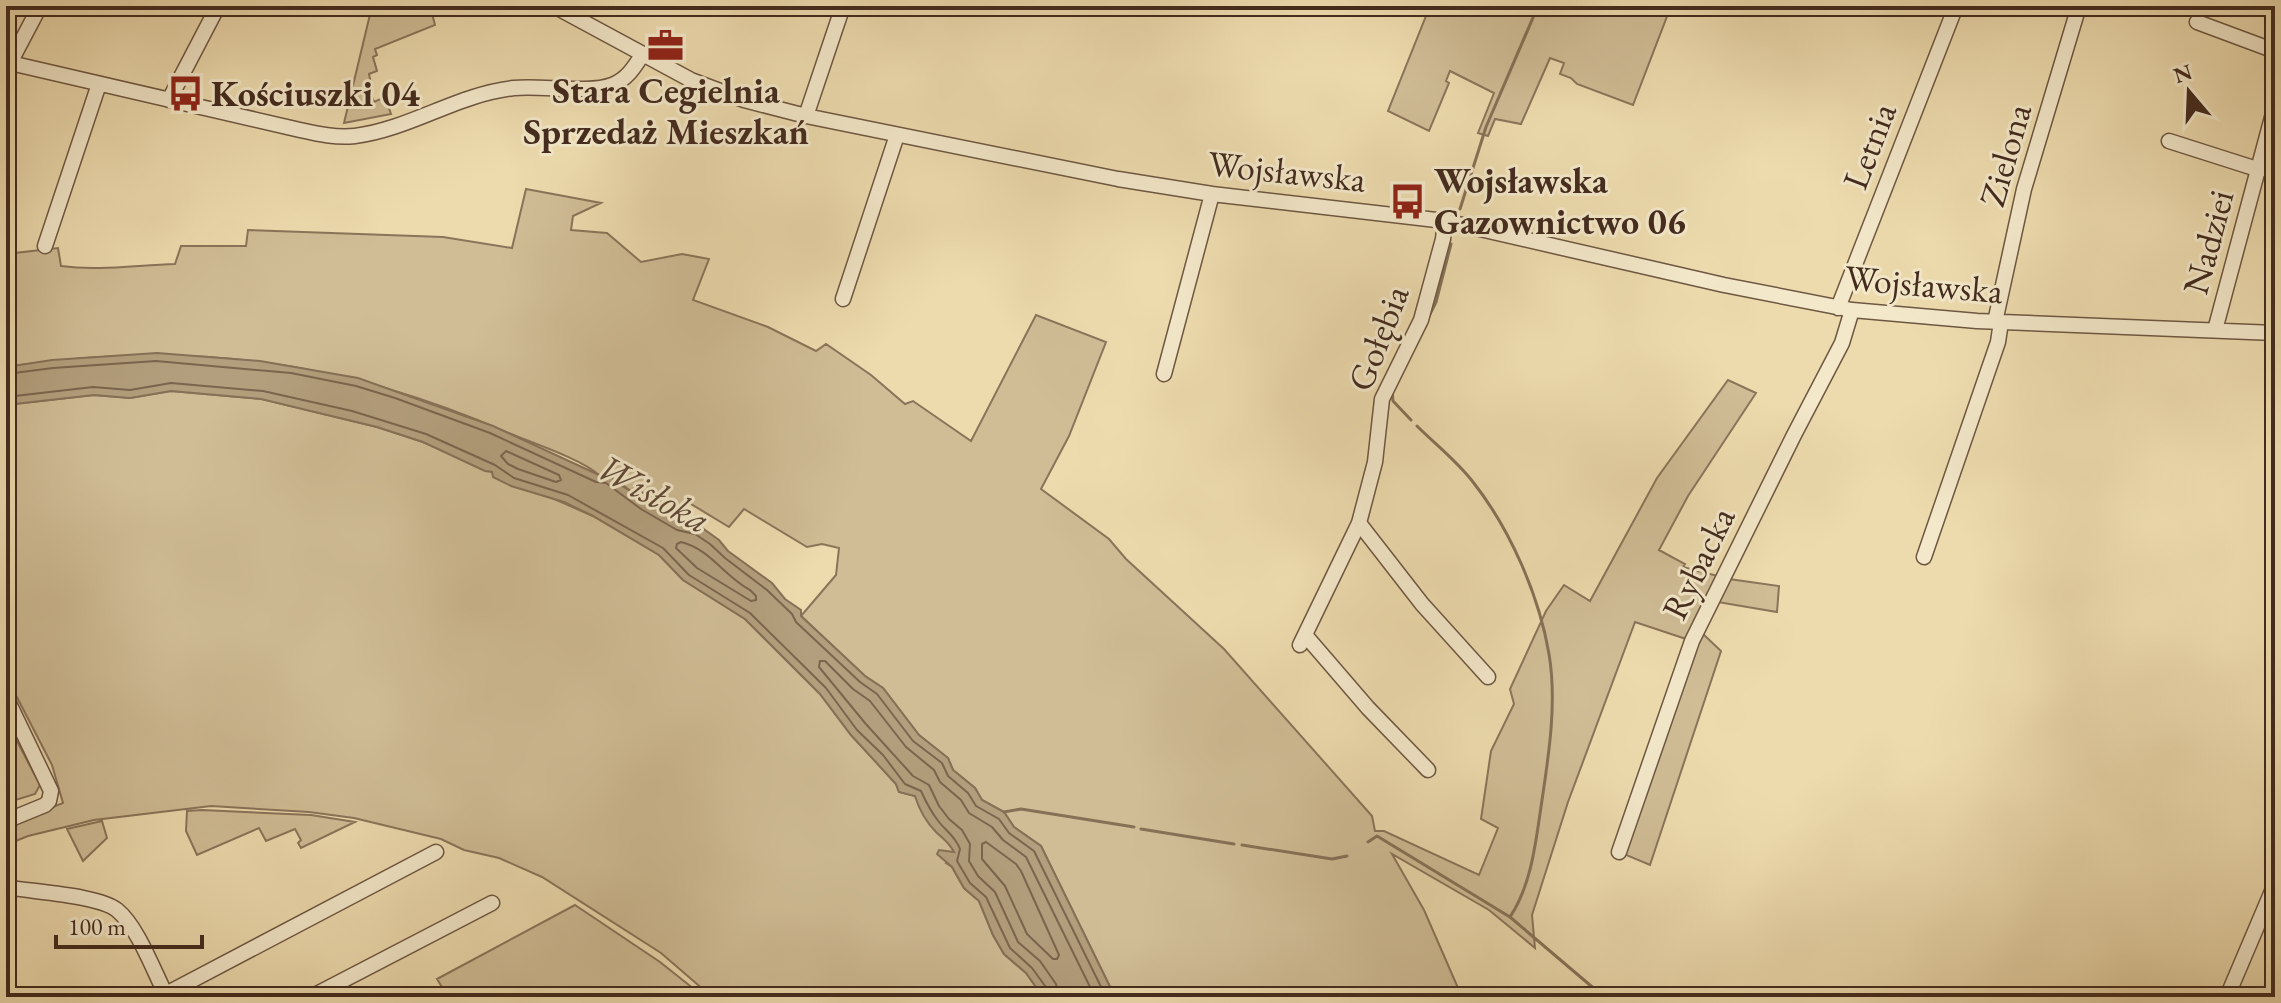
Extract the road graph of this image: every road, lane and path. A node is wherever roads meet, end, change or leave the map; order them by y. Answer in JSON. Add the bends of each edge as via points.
{"nodes":[{"id":1,"x":40,"y":6,"type":"edge"},
{"id":2,"x":218,"y":6,"type":"edge"},
{"id":3,"x":554,"y":6,"type":"edge"},
{"id":4,"x":843,"y":6,"type":"edge"},
{"id":5,"x":1956,"y":6,"type":"edge"},
{"id":6,"x":2079,"y":6,"type":"edge"},
{"id":7,"x":2197,"y":22,"type":"dead end"},
{"id":8,"x":2275,"y":51,"type":"edge"},
{"id":9,"x":642,"y":55,"type":"junction"},
{"id":10,"x":8,"y":63,"type":"edge"},
{"id":11,"x":99,"y":84,"type":"junction"},
{"id":12,"x":169,"y":100,"type":"junction"},
{"id":13,"x":2275,"y":106,"type":"edge"},
{"id":14,"x":806,"y":116,"type":"junction"},
{"id":15,"x":897,"y":135,"type":"junction"},
{"id":16,"x":2169,"y":141,"type":"dead end"},
{"id":17,"x":2260,"y":170,"type":"junction"},
{"id":18,"x":1212,"y":194,"type":"junction"},
{"id":19,"x":1445,"y":221,"type":"junction"},
{"id":20,"x":45,"y":246,"type":"dead end"},
{"id":21,"x":843,"y":299,"type":"dead end"},
{"id":22,"x":1845,"y":309,"type":"junction"},
{"id":23,"x":1998,"y":322,"type":"junction"},
{"id":24,"x":2215,"y":330,"type":"junction"},
{"id":25,"x":2275,"y":333,"type":"edge"},
{"id":26,"x":1164,"y":374,"type":"dead end"},
{"id":27,"x":1359,"y":523,"type":"junction"},
{"id":28,"x":1924,"y":557,"type":"dead end"},
{"id":29,"x":1488,"y":677,"type":"dead end"},
{"id":30,"x":6,"y":697,"type":"edge"},
{"id":31,"x":1428,"y":770,"type":"dead end"},
{"id":32,"x":6,"y":821,"type":"edge"},
{"id":33,"x":436,"y":852,"type":"dead end"},
{"id":34,"x":1619,"y":852,"type":"dead end"},
{"id":35,"x":2275,"y":884,"type":"edge"},
{"id":36,"x":6,"y":887,"type":"edge"},
{"id":37,"x":492,"y":903,"type":"dead end"},
{"id":38,"x":167,"y":996,"type":"edge"},
{"id":39,"x":311,"y":997,"type":"edge"},
{"id":40,"x":2227,"y":997,"type":"edge"}],
"edges":[{"from":1,"to":10,"type":"street"},
{"from":2,"to":12,"type":"street"},
{"from":3,"to":9,"type":"street","name":"Wojsławska"},
{"from":4,"to":14,"type":"street"},
{"from":5,"to":22,"type":"street","name":"Letnia"},
{"from":6,"to":23,"type":"street","name":"Zielona","via":[[2024,189]]},
{"from":7,"to":8,"type":"street"},
{"from":9,"to":12,"type":"street","via":[[622,80],[603,88],[494,91],[355,136],[327,136]]},
{"from":9,"to":14,"type":"street","name":"Wojsławska","via":[[719,92]]},
{"from":10,"to":11,"type":"street"},
{"from":11,"to":12,"type":"street"},
{"from":11,"to":20,"type":"street"},
{"from":13,"to":17,"type":"street","name":"Nadziei"},
{"from":14,"to":15,"type":"street","name":"Wojsławska"},
{"from":15,"to":18,"type":"street","name":"Wojsławska"},
{"from":15,"to":21,"type":"street"},
{"from":16,"to":17,"type":"street","name":"Nadziei"},
{"from":17,"to":24,"type":"street","name":"Nadziei"},
{"from":18,"to":19,"type":"street","name":"Wojsławska"},
{"from":18,"to":26,"type":"street"},
{"from":19,"to":22,"type":"street","name":"Wojsławska"},
{"from":19,"to":27,"type":"street","name":"Gołębia","via":[[1421,320],[1382,399],[1375,462]]},
{"from":22,"to":23,"type":"street","name":"Wojsławska"},
{"from":22,"to":34,"type":"street","name":"Rybacka","via":[[1842,343],[1692,641]]},
{"from":23,"to":24,"type":"street","name":"Wojsławska"},
{"from":23,"to":28,"type":"street","name":"Zielona","via":[[1998,342]]},
{"from":24,"to":25,"type":"street","name":"Wojsławska"},
{"from":27,"to":29,"type":"street"},
{"from":27,"to":31,"type":"street","name":"Gołębia","via":[[1303,641]]},
{"from":30,"to":32,"type":"street","via":[[51,791],[45,805]]},
{"from":33,"to":38,"type":"street"},
{"from":35,"to":40,"type":"street"},
{"from":36,"to":38,"type":"street","via":[[115,908],[132,928]]},
{"from":37,"to":39,"type":"street"}]}
